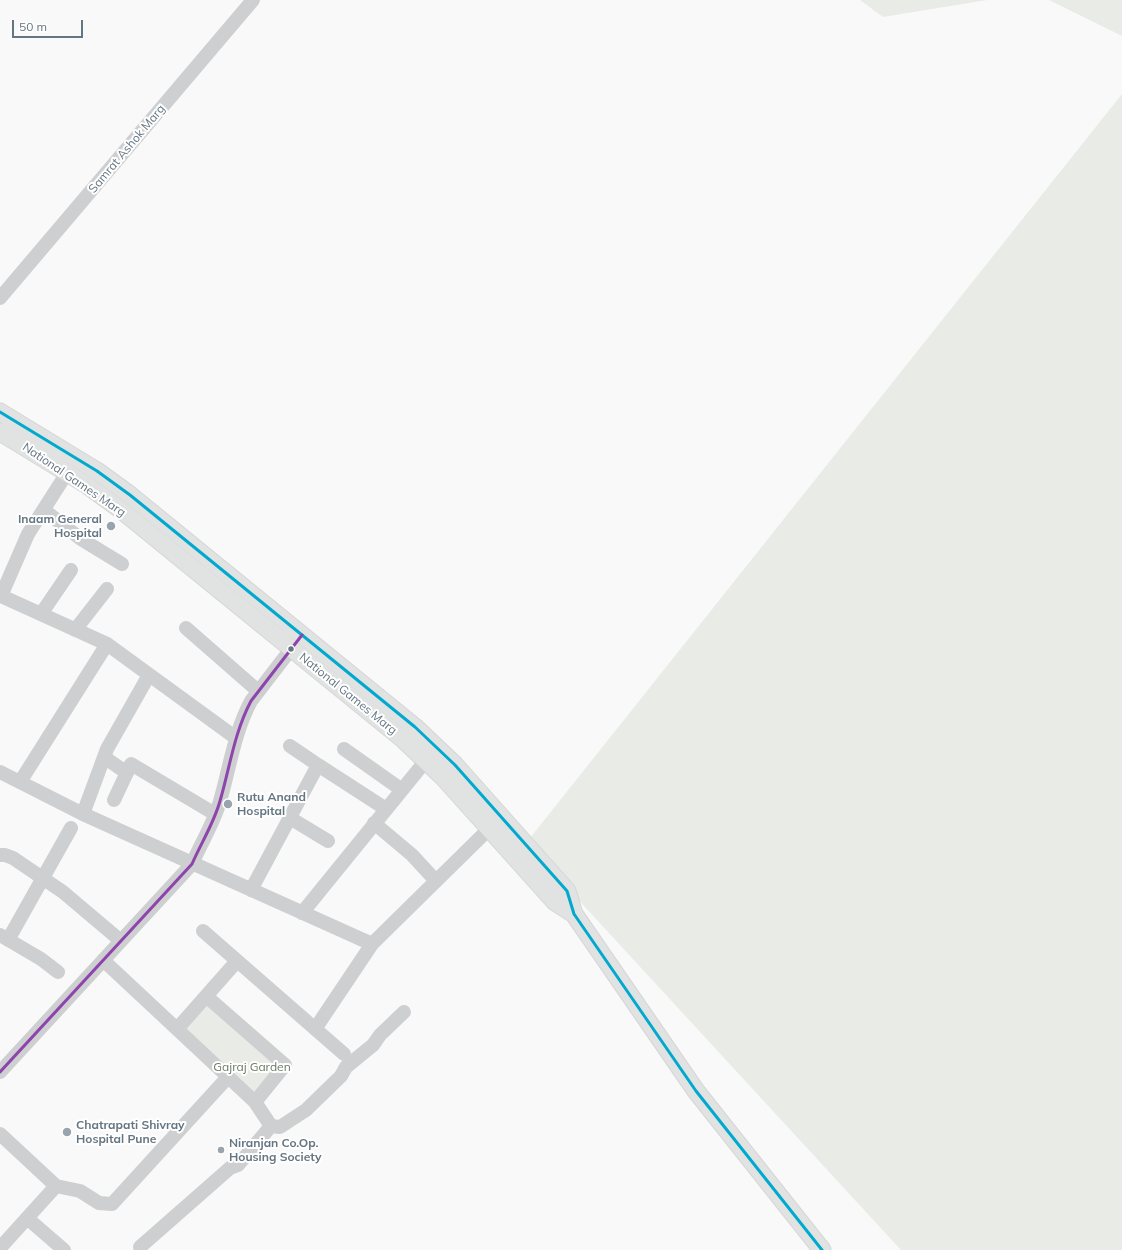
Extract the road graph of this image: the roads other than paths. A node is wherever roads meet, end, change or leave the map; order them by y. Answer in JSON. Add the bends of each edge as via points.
{"nodes":[{"id":1,"x":253,"y":0,"type":"edge"},
{"id":2,"x":0,"y":298,"type":"edge"},
{"id":3,"x":0,"y":412,"type":"edge"},
{"id":4,"x":0,"y":432,"type":"edge"},
{"id":5,"x":77,"y":458,"type":"junction"},
{"id":6,"x":67,"y":473,"type":"junction"},
{"id":7,"x":44,"y":510,"type":"junction"},
{"id":8,"x":122,"y":564,"type":"dead end"},
{"id":9,"x":71,"y":570,"type":"dead end"},
{"id":10,"x":107,"y":589,"type":"dead end"},
{"id":11,"x":0,"y":600,"type":"edge"},
{"id":12,"x":41,"y":614,"type":"junction"},
{"id":13,"x":186,"y":628,"type":"dead end"},
{"id":14,"x":75,"y":630,"type":"junction"},
{"id":15,"x":302,"y":635,"type":"junction"},
{"id":16,"x":107,"y":644,"type":"junction"},
{"id":17,"x":291,"y":648,"type":"junction"},
{"id":18,"x":149,"y":675,"type":"junction"},
{"id":19,"x":258,"y":691,"type":"junction"},
{"id":20,"x":236,"y":738,"type":"junction"},
{"id":21,"x":290,"y":746,"type":"dead end"},
{"id":22,"x":438,"y":747,"type":"junction"},
{"id":23,"x":344,"y":749,"type":"dead end"},
{"id":24,"x":104,"y":757,"type":"junction"},
{"id":25,"x":426,"y":760,"type":"junction"},
{"id":26,"x":318,"y":765,"type":"junction"},
{"id":27,"x":0,"y":772,"type":"edge"},
{"id":28,"x":127,"y":773,"type":"junction"},
{"id":29,"x":20,"y":782,"type":"junction"},
{"id":30,"x":402,"y":790,"type":"junction"},
{"id":31,"x":114,"y":800,"type":"dead end"},
{"id":32,"x":386,"y":810,"type":"junction"},
{"id":33,"x":82,"y":814,"type":"junction"},
{"id":34,"x":215,"y":814,"type":"junction"},
{"id":35,"x":502,"y":816,"type":"junction"},
{"id":36,"x":290,"y":818,"type":"junction"},
{"id":37,"x":374,"y":823,"type":"junction"},
{"id":38,"x":71,"y":828,"type":"dead end"},
{"id":39,"x":490,"y":829,"type":"junction"},
{"id":40,"x":328,"y":841,"type":"dead end"},
{"id":41,"x":0,"y":855,"type":"edge"},
{"id":42,"x":192,"y":864,"type":"junction"},
{"id":43,"x":43,"y":878,"type":"junction"},
{"id":44,"x":436,"y":881,"type":"junction"},
{"id":45,"x":251,"y":890,"type":"junction"},
{"id":46,"x":302,"y":913,"type":"junction"},
{"id":47,"x":574,"y":914,"type":"junction"},
{"id":48,"x":203,"y":931,"type":"dead end"},
{"id":49,"x":4,"y":937,"type":"edge"},
{"id":50,"x":121,"y":941,"type":"junction"},
{"id":51,"x":372,"y":944,"type":"junction"},
{"id":52,"x":103,"y":960,"type":"junction"},
{"id":53,"x":237,"y":961,"type":"junction"},
{"id":54,"x":58,"y":972,"type":"dead end"},
{"id":55,"x":206,"y":996,"type":"junction"},
{"id":56,"x":404,"y":1012,"type":"dead end"},
{"id":57,"x":314,"y":1028,"type":"junction"},
{"id":58,"x":177,"y":1029,"type":"junction"},
{"id":59,"x":344,"y":1054,"type":"dead end"},
{"id":60,"x":0,"y":1072,"type":"edge"},
{"id":61,"x":228,"y":1077,"type":"junction"},
{"id":62,"x":255,"y":1102,"type":"junction"},
{"id":63,"x":271,"y":1126,"type":"junction"},
{"id":64,"x":0,"y":1134,"type":"edge"},
{"id":65,"x":56,"y":1186,"type":"junction"},
{"id":66,"x":27,"y":1218,"type":"junction"},
{"id":67,"x":140,"y":1247,"type":"dead end"},
{"id":68,"x":0,"y":1248,"type":"edge"},
{"id":69,"x":64,"y":1250,"type":"edge"},
{"id":70,"x":822,"y":1250,"type":"edge"}],
"edges":[{"from":1,"to":2,"type":"street","name":"Samrat Ashok Marg"},
{"from":3,"to":5,"type":"main road","name":"National Games Marg"},
{"from":4,"to":6,"type":"main road","name":"National Games Marg"},
{"from":5,"to":6,"type":"street"},
{"from":5,"to":15,"type":"main road","name":"National Games Marg","via":[[130,495]]},
{"from":6,"to":7,"type":"street"},
{"from":6,"to":17,"type":"main road","name":"National Games Marg","via":[[120,509]]},
{"from":7,"to":8,"type":"street","via":[[81,539]]},
{"from":7,"to":11,"type":"street","via":[[28,534]]},
{"from":9,"to":12,"type":"street"},
{"from":10,"to":14,"type":"street"},
{"from":11,"to":12,"type":"street"},
{"from":12,"to":14,"type":"street"},
{"from":13,"to":19,"type":"street"},
{"from":14,"to":16,"type":"street"},
{"from":15,"to":17,"type":"street"},
{"from":15,"to":22,"type":"main road","name":"National Games Marg"},
{"from":16,"to":18,"type":"street"},
{"from":16,"to":29,"type":"street"},
{"from":17,"to":19,"type":"street"},
{"from":17,"to":25,"type":"main road","name":"National Games Marg"},
{"from":18,"to":20,"type":"street"},
{"from":18,"to":24,"type":"street"},
{"from":19,"to":20,"type":"street","via":[[245,712]]},
{"from":20,"to":34,"type":"street"},
{"from":21,"to":26,"type":"street"},
{"from":22,"to":25,"type":"street"},
{"from":22,"to":35,"type":"main road","name":"National Games Marg"},
{"from":23,"to":30,"type":"street"},
{"from":24,"to":28,"type":"street"},
{"from":24,"to":33,"type":"street"},
{"from":25,"to":30,"type":"street"},
{"from":25,"to":39,"type":"main road","name":"National Games Marg"},
{"from":26,"to":32,"type":"street"},
{"from":26,"to":36,"type":"street"},
{"from":27,"to":29,"type":"street"},
{"from":28,"to":31,"type":"street"},
{"from":28,"to":34,"type":"street","via":[[131,764]]},
{"from":29,"to":33,"type":"street"},
{"from":30,"to":32,"type":"street"},
{"from":32,"to":37,"type":"street"},
{"from":33,"to":42,"type":"street"},
{"from":34,"to":42,"type":"street"},
{"from":35,"to":39,"type":"street"},
{"from":35,"to":47,"type":"main road","name":"National Games Marg","via":[[567,891]]},
{"from":36,"to":40,"type":"street"},
{"from":36,"to":45,"type":"street"},
{"from":37,"to":44,"type":"street","via":[[412,855]]},
{"from":37,"to":46,"type":"street"},
{"from":38,"to":43,"type":"street"},
{"from":39,"to":44,"type":"street"},
{"from":39,"to":47,"type":"main road","name":"National Games Marg","via":[[554,902]]},
{"from":41,"to":43,"type":"street","via":[[13,858]]},
{"from":42,"to":45,"type":"street"},
{"from":42,"to":50,"type":"street"},
{"from":43,"to":49,"type":"street"},
{"from":43,"to":50,"type":"street"},
{"from":44,"to":51,"type":"street"},
{"from":45,"to":46,"type":"street"},
{"from":46,"to":51,"type":"street"},
{"from":47,"to":70,"type":"main road","name":"National Games Marg","via":[[696,1091]]},
{"from":48,"to":53,"type":"street"},
{"from":49,"to":54,"type":"street"},
{"from":50,"to":52,"type":"street"},
{"from":51,"to":57,"type":"street"},
{"from":52,"to":58,"type":"street"},
{"from":52,"to":60,"type":"street"},
{"from":53,"to":55,"type":"street"},
{"from":53,"to":57,"type":"street"},
{"from":55,"to":58,"type":"street"},
{"from":55,"to":62,"type":"street","via":[[285,1065]]},
{"from":56,"to":63,"type":"street","via":[[380,1035],[373,1046],[346,1067],[306,1110],[280,1126]]},
{"from":57,"to":59,"type":"street"},
{"from":58,"to":61,"type":"street"},
{"from":61,"to":62,"type":"street"},
{"from":61,"to":65,"type":"street","via":[[112,1204],[98,1203],[80,1191]]},
{"from":62,"to":63,"type":"street"},
{"from":63,"to":67,"type":"street","via":[[238,1165],[230,1168]]},
{"from":64,"to":65,"type":"street"},
{"from":65,"to":66,"type":"street"},
{"from":66,"to":68,"type":"street"},
{"from":66,"to":69,"type":"street"}]}
